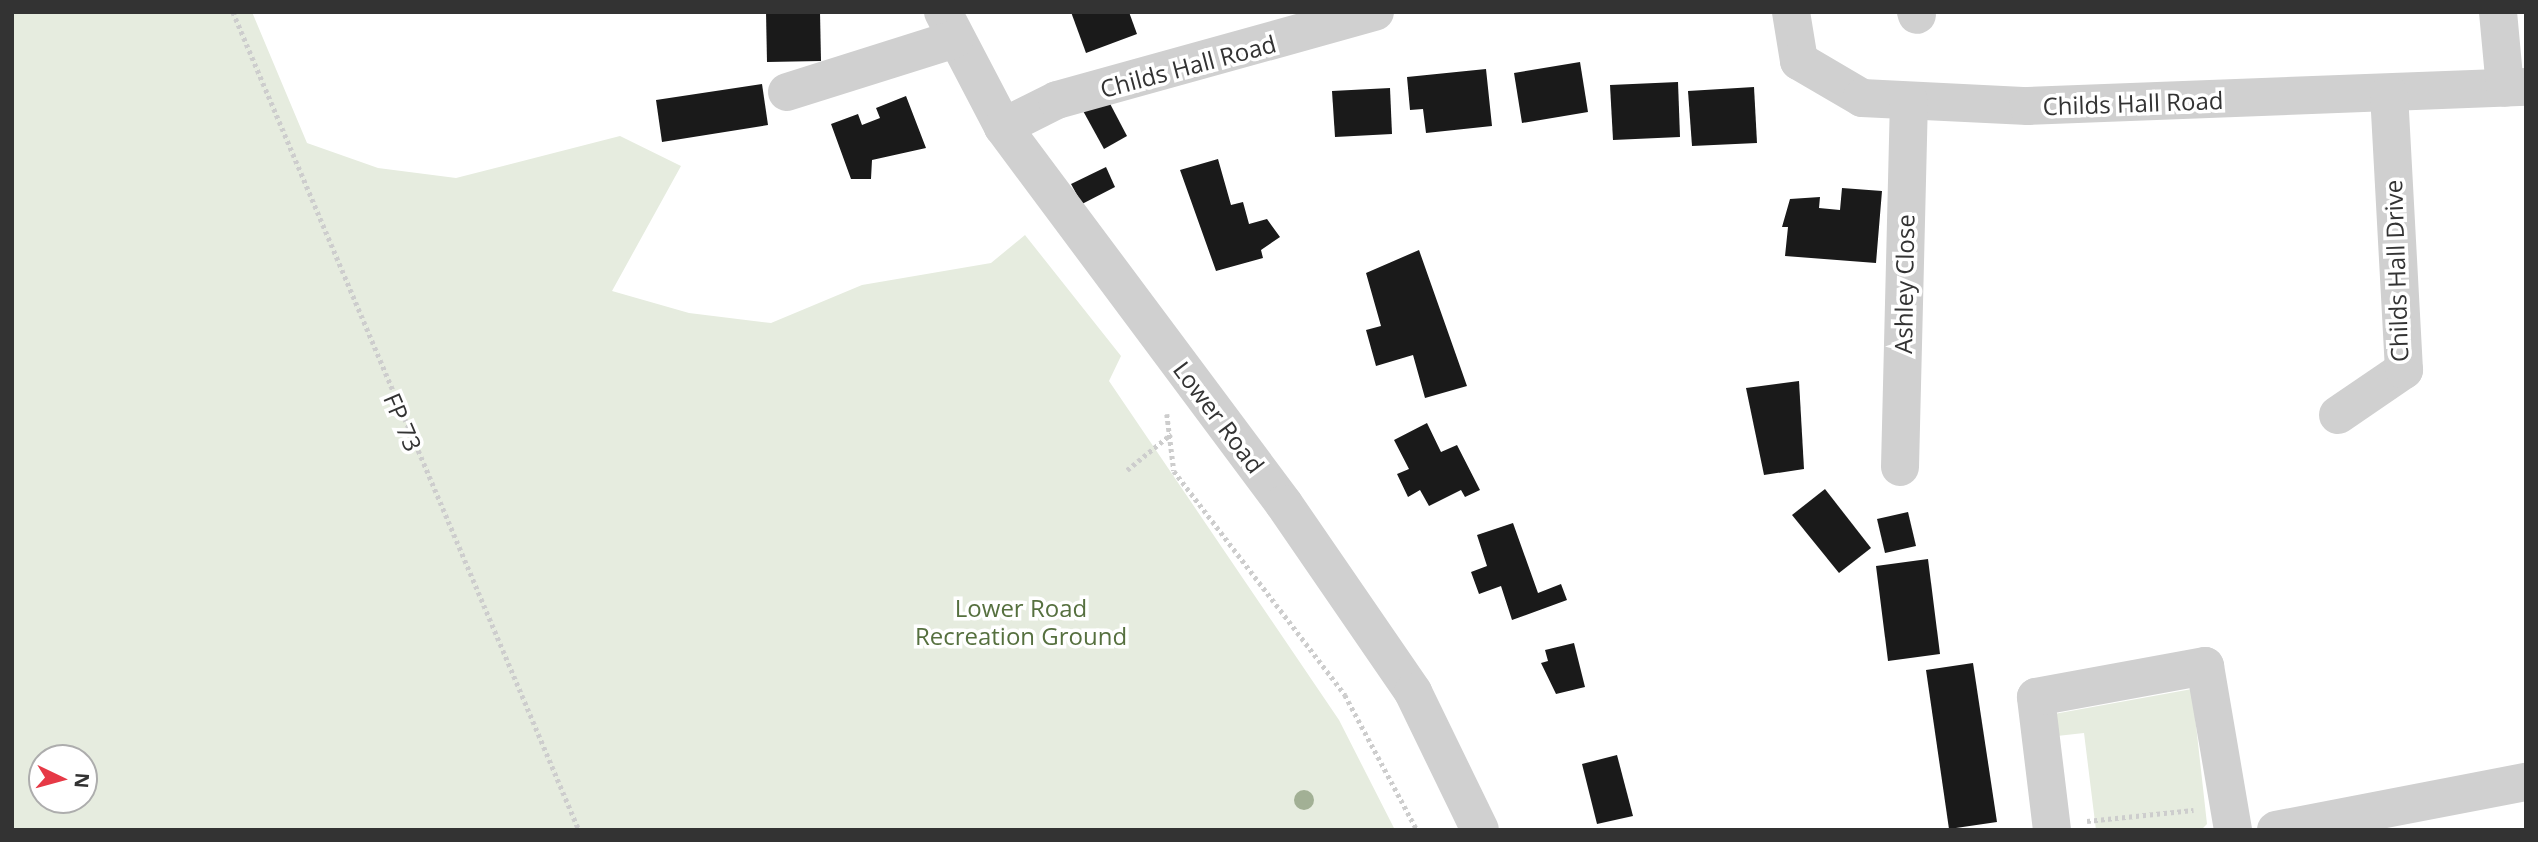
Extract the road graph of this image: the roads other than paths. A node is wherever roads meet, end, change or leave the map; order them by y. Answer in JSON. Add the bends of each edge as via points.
{"nodes":[{"id":1,"x":1376,"y":12,"type":"edge"},
{"id":2,"x":1791,"y":12,"type":"edge"},
{"id":3,"x":2498,"y":12,"type":"edge"},
{"id":4,"x":949,"y":26,"type":"edge"},
{"id":5,"x":2515,"y":88,"type":"edge"},
{"id":6,"x":787,"y":92,"type":"dead end"},
{"id":7,"x":2389,"y":94,"type":"junction"},
{"id":8,"x":1909,"y":101,"type":"junction"},
{"id":9,"x":1003,"y":127,"type":"junction"},
{"id":10,"x":2338,"y":415,"type":"dead end"},
{"id":11,"x":1900,"y":467,"type":"dead end"},
{"id":12,"x":2526,"y":782,"type":"edge"},
{"id":13,"x":2231,"y":818,"type":"edge"},
{"id":14,"x":2052,"y":827,"type":"edge"},
{"id":15,"x":1480,"y":830,"type":"edge"},
{"id":16,"x":2276,"y":830,"type":"edge"}],
"edges":[{"from":1,"to":9,"type":"street","name":"Childs Hall Road","via":[[1057,100]]},
{"from":2,"to":8,"type":"street","name":"Childs Hall Road","via":[[1799,61],[1862,98]]},
{"from":3,"to":5,"type":"street"},
{"from":4,"to":6,"type":"street"},
{"from":4,"to":9,"type":"street","name":"Lower Road"},
{"from":5,"to":7,"type":"street","name":"Childs Hall Road"},
{"from":7,"to":8,"type":"street","name":"Childs Hall Road","via":[[2028,106]]},
{"from":7,"to":10,"type":"street","name":"Childs Hall Drive","via":[[2404,370]]},
{"from":8,"to":11,"type":"street","name":"Ashley Close"},
{"from":9,"to":15,"type":"street","name":"Lower Road","via":[[1353,601],[1413,692]]},
{"from":12,"to":16,"type":"street"},
{"from":13,"to":14,"type":"street","via":[[2205,666],[2036,697]]}]}
